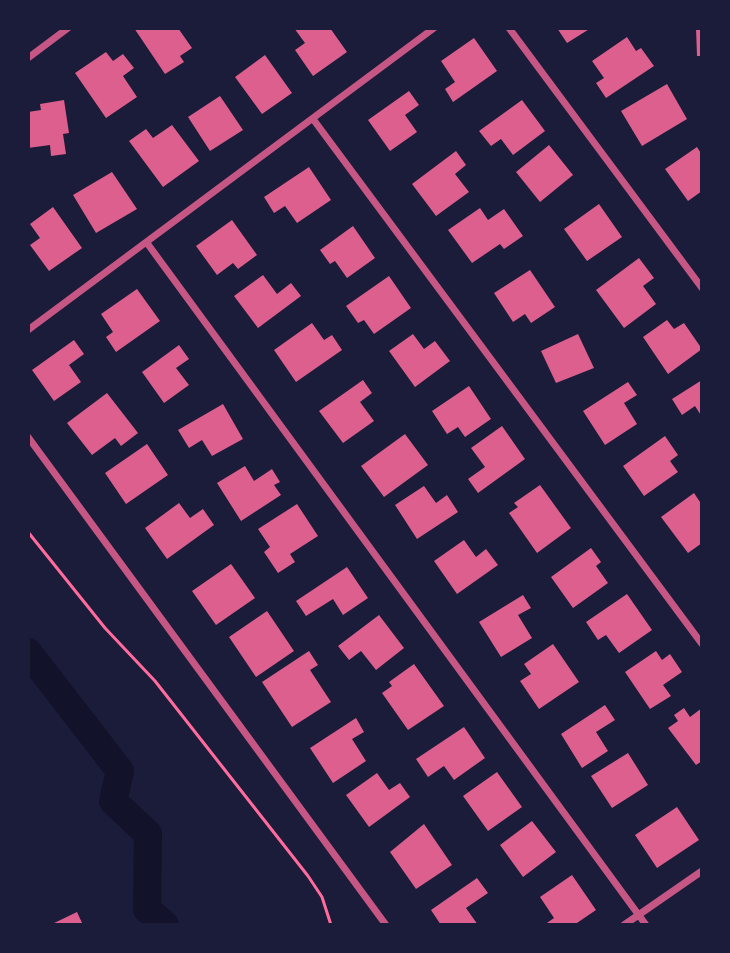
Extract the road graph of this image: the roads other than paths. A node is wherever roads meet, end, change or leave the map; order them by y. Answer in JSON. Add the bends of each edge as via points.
{"nodes":[{"id":1,"x":68,"y":28,"type":"edge"},
{"id":2,"x":434,"y":28,"type":"edge"},
{"id":3,"x":509,"y":28,"type":"edge"},
{"id":4,"x":28,"y":58,"type":"edge"},
{"id":5,"x":313,"y":119,"type":"junction"},
{"id":6,"x":147,"y":243,"type":"junction"},
{"id":7,"x":702,"y":288,"type":"edge"},
{"id":8,"x":28,"y":330,"type":"edge"},
{"id":9,"x":28,"y":437,"type":"edge"},
{"id":10,"x":702,"y":644,"type":"edge"},
{"id":11,"x":702,"y":871,"type":"edge"},
{"id":12,"x":636,"y":916,"type":"junction"},
{"id":13,"x":386,"y":925,"type":"edge"},
{"id":14,"x":624,"y":925,"type":"edge"},
{"id":15,"x":646,"y":925,"type":"edge"}],
"edges":[{"from":1,"to":4,"type":"street"},
{"from":2,"to":5,"type":"street"},
{"from":3,"to":7,"type":"street"},
{"from":5,"to":6,"type":"street"},
{"from":5,"to":10,"type":"street"},
{"from":6,"to":8,"type":"street"},
{"from":6,"to":12,"type":"street"},
{"from":9,"to":13,"type":"street"},
{"from":11,"to":12,"type":"street"},
{"from":12,"to":14,"type":"street"},
{"from":12,"to":15,"type":"street"}]}
